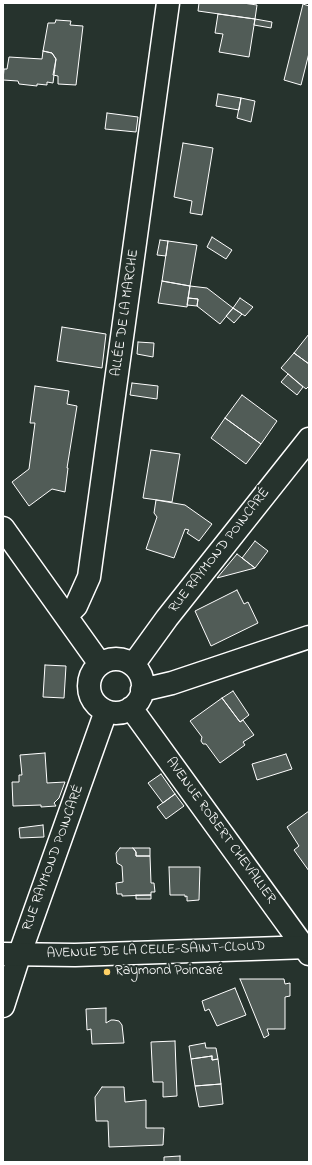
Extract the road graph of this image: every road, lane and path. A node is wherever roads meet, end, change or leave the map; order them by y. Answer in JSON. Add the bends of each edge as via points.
{"nodes":[{"id":1,"x":168,"y":3,"type":"edge"},
{"id":2,"x":309,"y":439,"type":"edge"},
{"id":3,"x":3,"y":528,"type":"edge"},
{"id":4,"x":66,"y":616,"type":"junction"},
{"id":5,"x":309,"y":638,"type":"edge"},
{"id":6,"x":100,"y":664,"type":"junction"},
{"id":7,"x":133,"y":665,"type":"junction"},
{"id":8,"x":142,"y":690,"type":"junction"},
{"id":9,"x":131,"y":708,"type":"junction"},
{"id":10,"x":106,"y":711,"type":"junction"},
{"id":11,"x":307,"y":949,"type":"edge"},
{"id":12,"x":11,"y":954,"type":"edge"},
{"id":13,"x":3,"y":1006,"type":"edge"}],
"edges":[{"from":1,"to":4,"type":"street","name":"ALLÉE DE LA MARCHE","via":[[89,577],[76,606]]},
{"from":2,"to":7,"type":"street","name":"RUE RAYMOND POINCARÉ","via":[[167,618]]},
{"from":3,"to":4,"type":"street"},
{"from":4,"to":6,"type":"street"},
{"from":5,"to":8,"type":"street","via":[[172,684]]},
{"from":6,"to":7,"type":"street","via":[[117,659]]},
{"from":6,"to":10,"type":"street","via":[[90,677],[90,694],[99,707]]},
{"from":7,"to":8,"type":"street","via":[[139,672]]},
{"from":8,"to":9,"type":"street"},
{"from":9,"to":10,"type":"street","via":[[115,713]]},
{"from":9,"to":11,"type":"street","name":"AVENUE ROBERT CHEVALLIER"},
{"from":10,"to":12,"type":"street","name":"RUE RAYMOND POINCARÉ"},
{"from":11,"to":12,"type":"street","name":"AVENUE DE LA CELLE-SAINT-CLOUD","via":[[75,955]]},
{"from":12,"to":13,"type":"street","name":"RUE RAYMOND POINCARÉ"}]}
